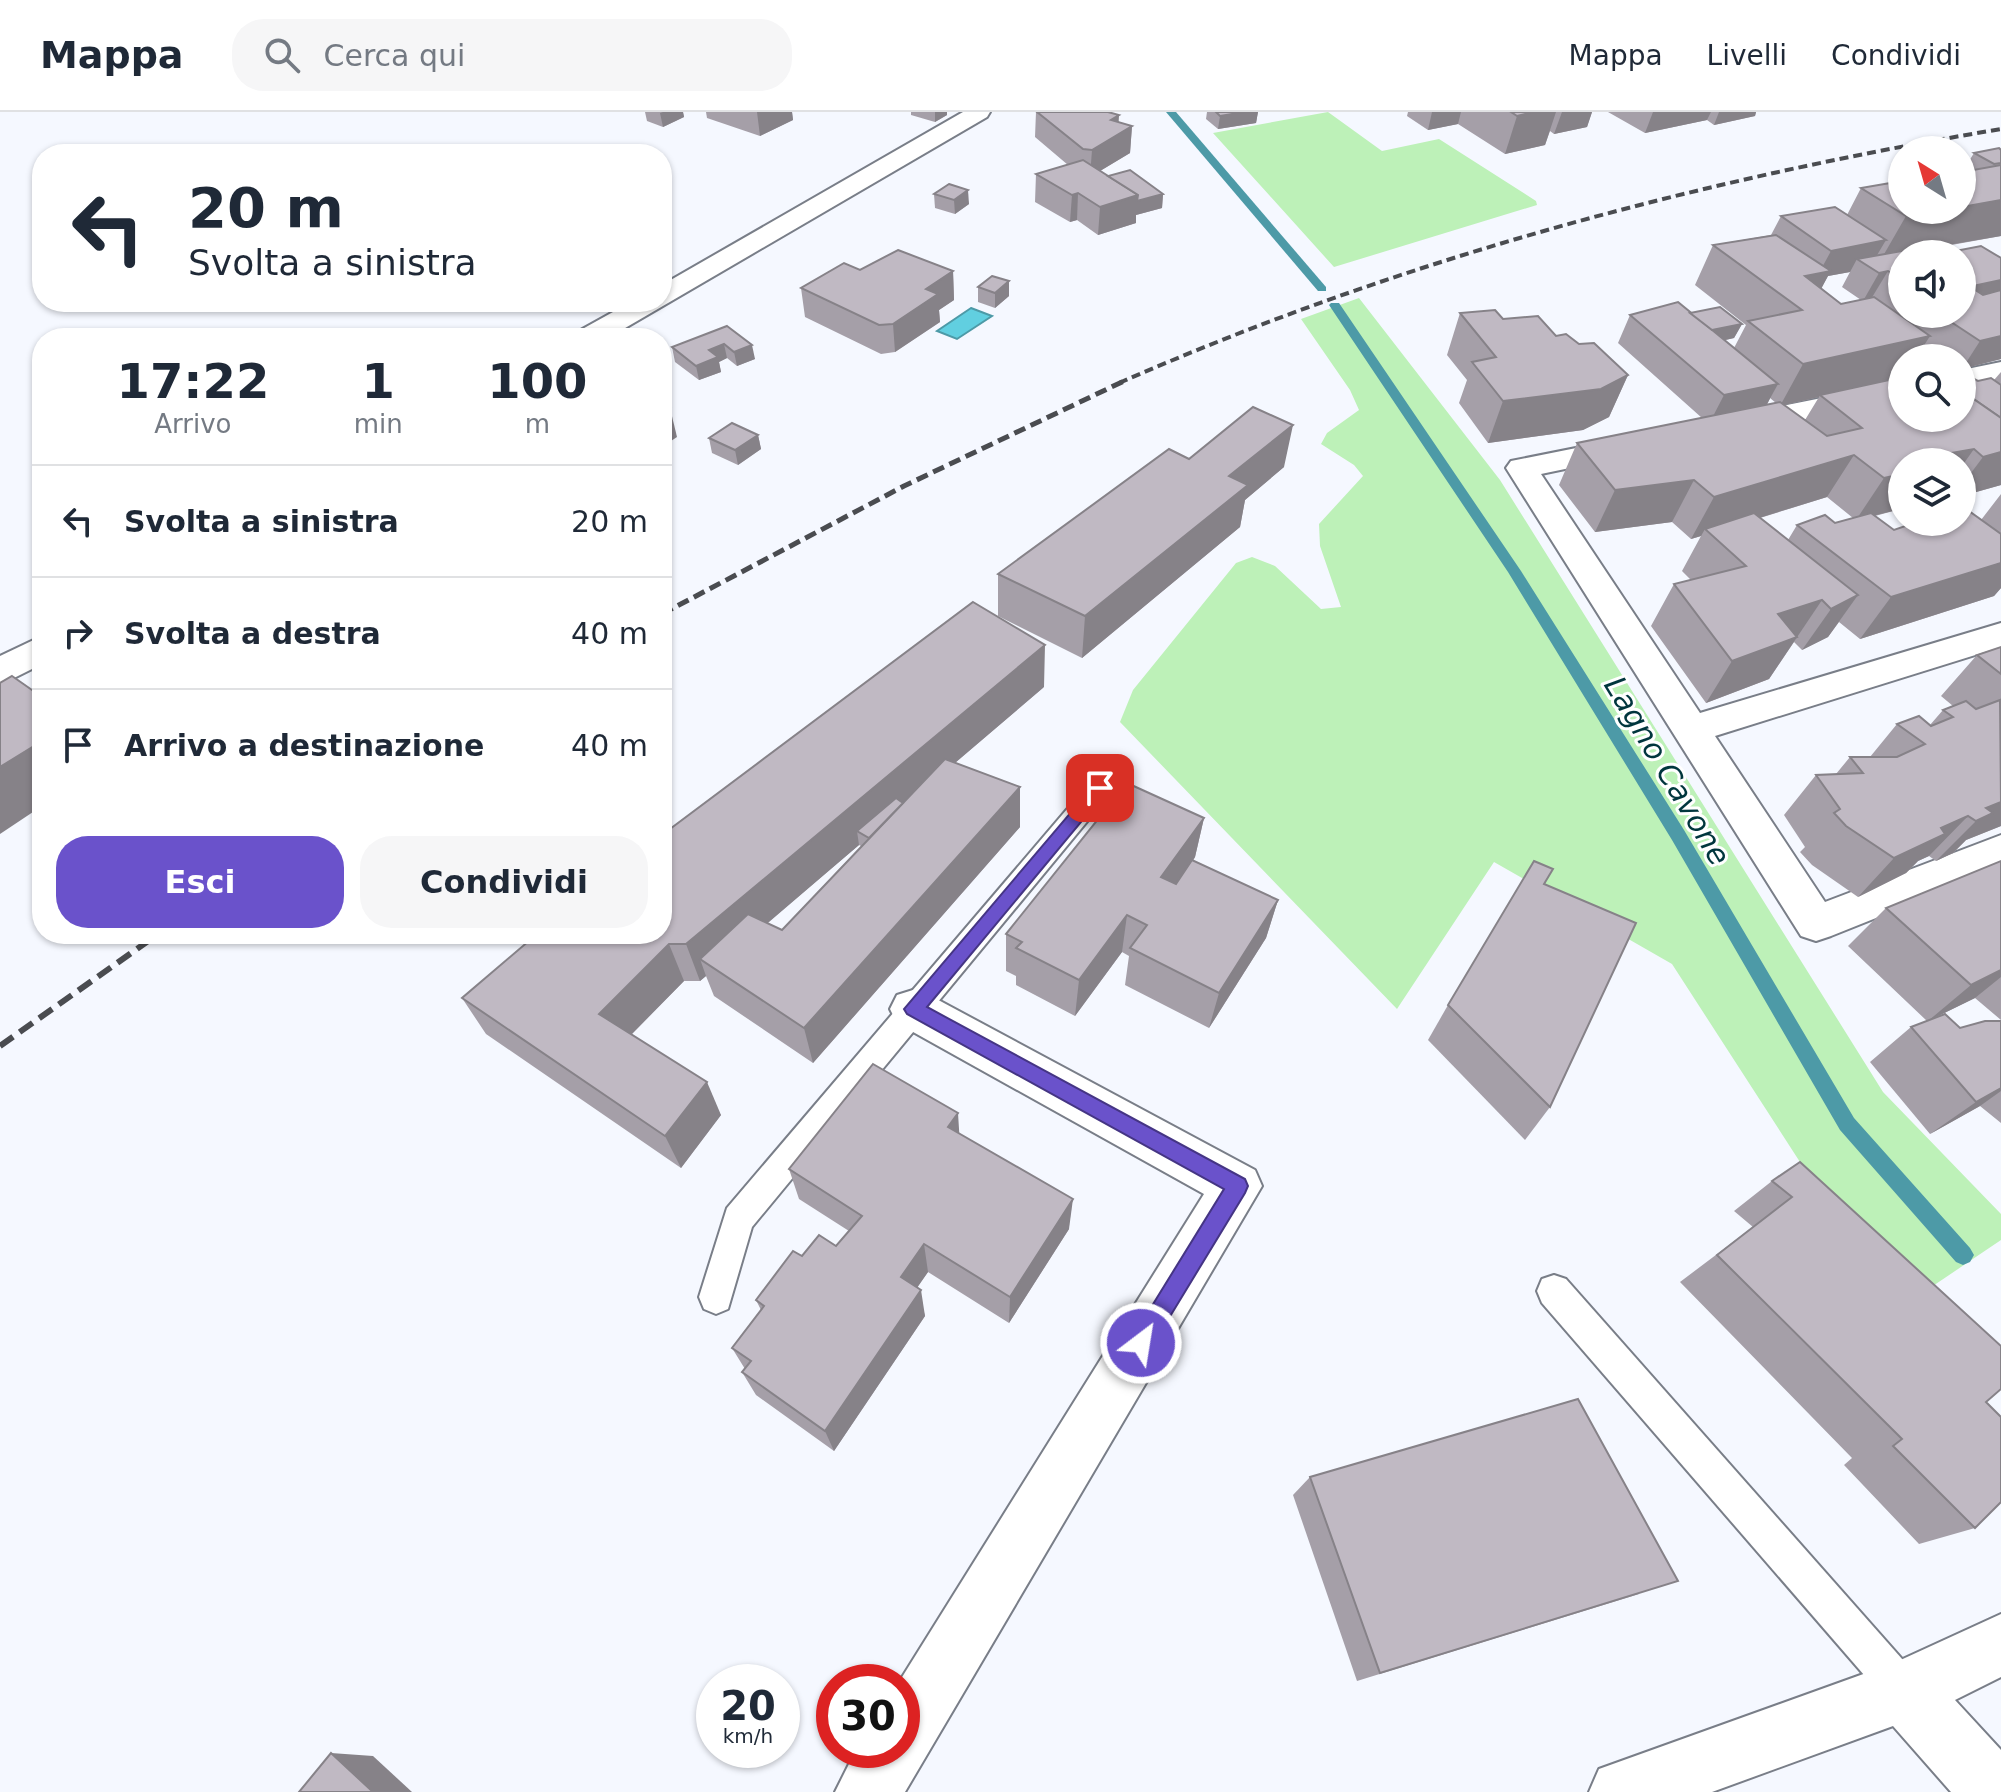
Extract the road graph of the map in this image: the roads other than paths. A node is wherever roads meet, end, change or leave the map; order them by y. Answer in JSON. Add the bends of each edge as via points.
{"nodes":[{"id":1,"x":979,"y":112,"type":"edge"},
{"id":2,"x":672,"y":290,"type":"edge"},
{"id":3,"x":633,"y":312,"type":"edge"},
{"id":4,"x":605,"y":328,"type":"edge"},
{"id":5,"x":2001,"y":371,"type":"edge"},
{"id":6,"x":1976,"y":376,"type":"edge"},
{"id":7,"x":1888,"y":394,"type":"edge"},
{"id":8,"x":1704,"y":431,"type":"edge"},
{"id":9,"x":1659,"y":440,"type":"edge"},
{"id":10,"x":2001,"y":635,"type":"edge"},
{"id":11,"x":32,"y":654,"type":"edge"},
{"id":12,"x":0,"y":672,"type":"edge"},
{"id":13,"x":1691,"y":729,"type":"junction"},
{"id":14,"x":1100,"y":788,"type":"dead end"},
{"id":15,"x":2001,"y":851,"type":"edge"},
{"id":16,"x":913,"y":1009,"type":"junction"},
{"id":17,"x":1554,"y":1291,"type":"dead end"},
{"id":18,"x":716,"y":1297,"type":"dead end"},
{"id":19,"x":2001,"y":1645,"type":"edge"},
{"id":20,"x":1904,"y":1691,"type":"junction"},
{"id":21,"x":920,"y":1706,"type":"edge"},
{"id":22,"x":882,"y":1768,"type":"edge"},
{"id":23,"x":868,"y":1792,"type":"edge"},
{"id":24,"x":1622,"y":1792,"type":"edge"},
{"id":25,"x":1995,"y":1792,"type":"edge"}],
"edges":[{"from":1,"to":2,"type":"street"},
{"from":3,"to":4,"type":"street"},
{"from":5,"to":6,"type":"street"},
{"from":7,"to":8,"type":"street"},
{"from":9,"to":13,"type":"street","via":[[1522,468]]},
{"from":10,"to":13,"type":"street"},
{"from":11,"to":12,"type":"street"},
{"from":13,"to":15,"type":"street","via":[[1816,924]]},
{"from":14,"to":16,"type":"lane"},
{"from":16,"to":18,"type":"lane","via":[[738,1219]]},
{"from":16,"to":21,"type":"street","via":[[1237,1186]]},
{"from":17,"to":20,"type":"lane"},
{"from":19,"to":20,"type":"street"},
{"from":20,"to":24,"type":"street"},
{"from":20,"to":25,"type":"street"},
{"from":22,"to":23,"type":"street"}]}
